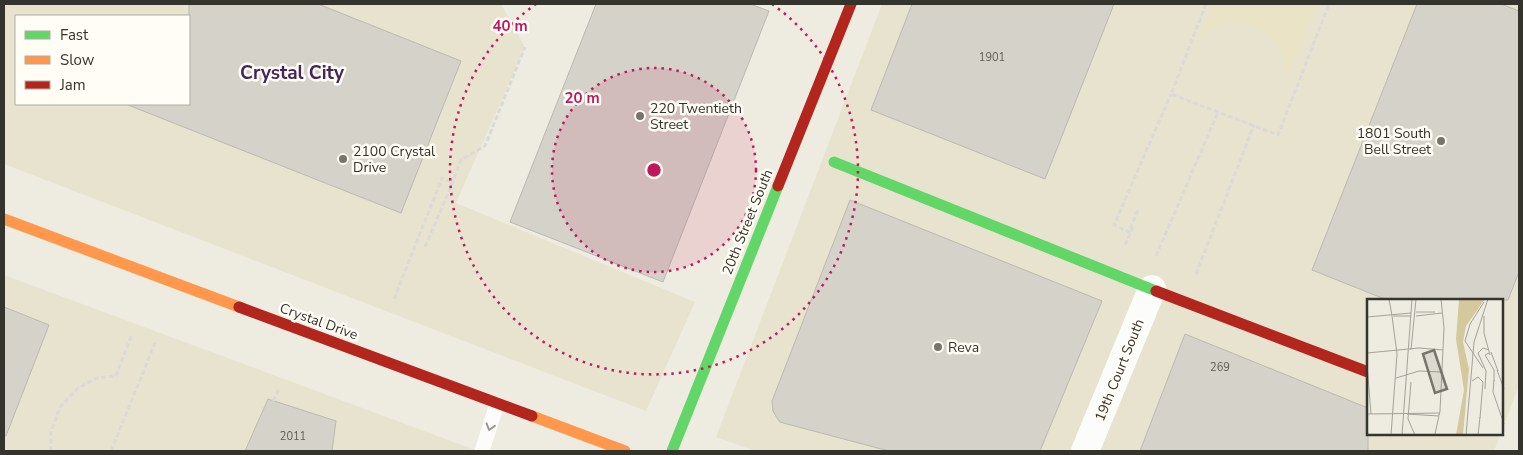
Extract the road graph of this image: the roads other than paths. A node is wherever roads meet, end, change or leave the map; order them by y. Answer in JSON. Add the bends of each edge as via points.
{"nodes":[{"id":1,"x":851,"y":4,"type":"edge"},
{"id":2,"x":834,"y":162,"type":"dead end"},
{"id":3,"x":4,"y":220,"type":"edge"},
{"id":4,"x":1148,"y":287,"type":"junction"},
{"id":5,"x":1367,"y":372,"type":"edge"},
{"id":6,"x":497,"y":404,"type":"junction"},
{"id":7,"x":482,"y":451,"type":"edge"},
{"id":8,"x":625,"y":451,"type":"edge"},
{"id":9,"x":672,"y":451,"type":"edge"},
{"id":10,"x":1085,"y":451,"type":"edge"}],
"edges":[{"from":1,"to":9,"type":"street","name":"20th Street South"},
{"from":2,"to":4,"type":"street"},
{"from":3,"to":6,"type":"street","name":"Crystal Drive"},
{"from":4,"to":5,"type":"street"},
{"from":4,"to":10,"type":"street","name":"19th Court South"},
{"from":6,"to":7,"type":"lane","one_way":true},
{"from":6,"to":8,"type":"street","name":"Crystal Drive"}]}
